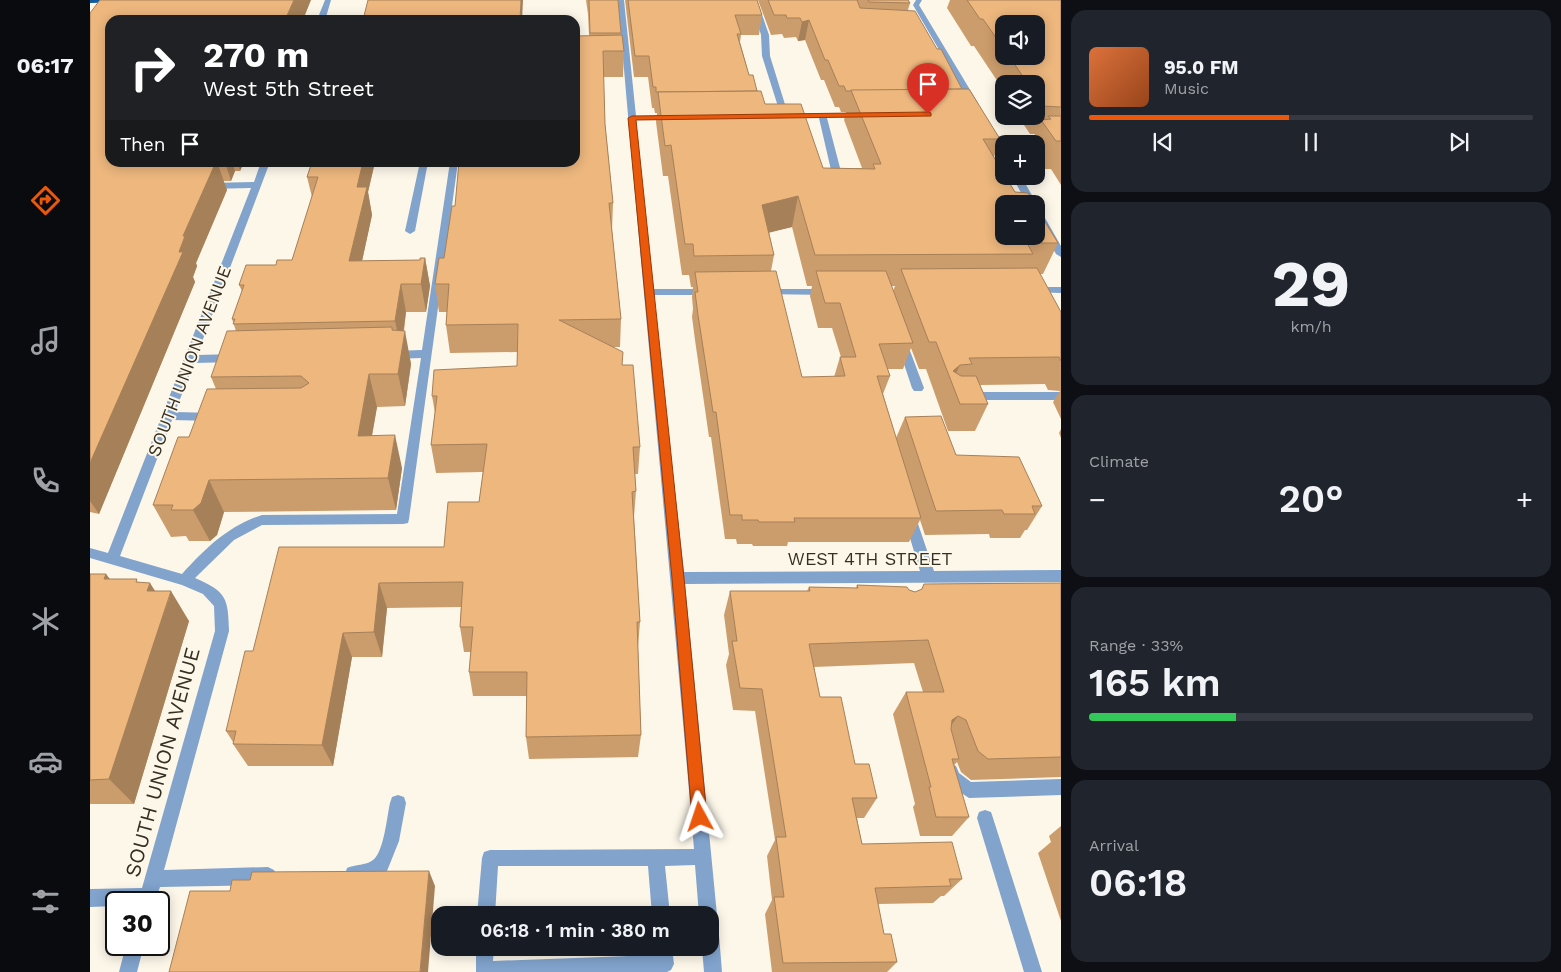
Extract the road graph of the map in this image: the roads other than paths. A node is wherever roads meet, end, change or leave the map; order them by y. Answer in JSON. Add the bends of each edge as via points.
{"nodes":[{"id":1,"x":108,"y":0,"type":"edge"},
{"id":2,"x":127,"y":0,"type":"edge"},
{"id":3,"x":328,"y":0,"type":"edge"},
{"id":4,"x":621,"y":0,"type":"edge"},
{"id":5,"x":754,"y":0,"type":"edge"},
{"id":6,"x":919,"y":0,"type":"edge"},
{"id":7,"x":90,"y":1,"type":"edge"},
{"id":8,"x":101,"y":10,"type":"edge"},
{"id":9,"x":322,"y":15,"type":"edge"},
{"id":10,"x":980,"y":114,"type":"edge"},
{"id":11,"x":822,"y":115,"type":"junction"},
{"id":12,"x":869,"y":115,"type":"edge"},
{"id":13,"x":775,"y":116,"type":"edge"},
{"id":14,"x":785,"y":116,"type":"junction"},
{"id":15,"x":632,"y":118,"type":"junction"},
{"id":16,"x":678,"y":118,"type":"edge"},
{"id":17,"x":985,"y":122,"type":"edge"},
{"id":18,"x":994,"y":139,"type":"joint"},
{"id":19,"x":1061,"y":139,"type":"edge"},
{"id":20,"x":264,"y":167,"type":"edge"},
{"id":21,"x":423,"y":167,"type":"edge"},
{"id":22,"x":453,"y":167,"type":"edge"},
{"id":23,"x":258,"y":185,"type":"junction"},
{"id":24,"x":194,"y":186,"type":"edge"},
{"id":25,"x":840,"y":187,"type":"edge"},
{"id":26,"x":1045,"y":226,"type":"edge"},
{"id":27,"x":410,"y":231,"type":"dead end"},
{"id":28,"x":1061,"y":254,"type":"edge"},
{"id":29,"x":1061,"y":290,"type":"edge"},
{"id":30,"x":648,"y":292,"type":"junction"},
{"id":31,"x":724,"y":292,"type":"edge"},
{"id":32,"x":754,"y":292,"type":"edge"},
{"id":33,"x":843,"y":292,"type":"edge"},
{"id":34,"x":1038,"y":301,"type":"edge"},
{"id":35,"x":898,"y":332,"type":"edge"},
{"id":36,"x":426,"y":354,"type":"junction"},
{"id":37,"x":377,"y":355,"type":"edge"},
{"id":38,"x":251,"y":358,"type":"edge"},
{"id":39,"x":190,"y":359,"type":"junction"},
{"id":40,"x":918,"y":388,"type":"dead end"},
{"id":41,"x":1061,"y":396,"type":"edge"},
{"id":42,"x":958,"y":397,"type":"edge"},
{"id":43,"x":168,"y":416,"type":"junction"},
{"id":44,"x":229,"y":416,"type":"edge"},
{"id":45,"x":906,"y":504,"type":"edge"},
{"id":46,"x":90,"y":554,"type":"edge"},
{"id":47,"x":112,"y":559,"type":"junction"},
{"id":48,"x":1044,"y":576,"type":"junction"},
{"id":49,"x":1061,"y":576,"type":"edge"},
{"id":50,"x":892,"y":577,"type":"junction"},
{"id":51,"x":928,"y":577,"type":"junction"},
{"id":52,"x":678,"y":578,"type":"junction"},
{"id":53,"x":185,"y":580,"type":"junction"},
{"id":54,"x":1050,"y":589,"type":"edge"},
{"id":55,"x":896,"y":591,"type":"edge"},
{"id":56,"x":945,"y":755,"type":"edge"},
{"id":57,"x":1061,"y":788,"type":"edge"},
{"id":58,"x":398,"y":803,"type":"dead end"},
{"id":59,"x":985,"y":818,"type":"dead end"},
{"id":60,"x":656,"y":856,"type":"junction"},
{"id":61,"x":703,"y":857,"type":"junction"},
{"id":62,"x":336,"y":874,"type":"edge"},
{"id":63,"x":281,"y":876,"type":"edge"},
{"id":64,"x":153,"y":879,"type":"junction"},
{"id":65,"x":150,"y":891,"type":"edge"},
{"id":66,"x":90,"y":898,"type":"edge"},
{"id":67,"x":105,"y":898,"type":"edge"},
{"id":68,"x":487,"y":906,"type":"edge"},
{"id":69,"x":660,"y":906,"type":"edge"},
{"id":70,"x":707,"y":906,"type":"edge"},
{"id":71,"x":132,"y":956,"type":"edge"},
{"id":72,"x":485,"y":956,"type":"edge"},
{"id":73,"x":664,"y":956,"type":"edge"},
{"id":74,"x":712,"y":956,"type":"edge"},
{"id":75,"x":128,"y":972,"type":"edge"},
{"id":76,"x":713,"y":972,"type":"edge"},
{"id":77,"x":1033,"y":972,"type":"edge"}],
"edges":[{"from":1,"to":2,"type":"main road"},
{"from":1,"to":7,"type":"main road"},
{"from":1,"to":8,"type":"street"},
{"from":3,"to":9,"type":"street"},
{"from":4,"to":15,"type":"street","via":[[622,57]]},
{"from":5,"to":14,"type":"street","via":[[765,34],[766,56]]},
{"from":6,"to":10,"type":"street","via":[[916,5],[925,26]]},
{"from":11,"to":12,"type":"street"},
{"from":11,"to":14,"type":"street"},
{"from":11,"to":25,"type":"street"},
{"from":13,"to":14,"type":"street"},
{"from":15,"to":16,"type":"street"},
{"from":15,"to":30,"type":"street"},
{"from":17,"to":18,"type":"street"},
{"from":18,"to":19,"type":"street"},
{"from":20,"to":23,"type":"street","name":"SOUTH UNION AVENUE"},
{"from":21,"to":27,"type":"street"},
{"from":22,"to":36,"type":"street"},
{"from":23,"to":24,"type":"street"},
{"from":23,"to":39,"type":"street","name":"SOUTH UNION AVENUE"},
{"from":26,"to":28,"type":"street"},
{"from":29,"to":34,"type":"street","via":[[1029,290]]},
{"from":30,"to":31,"type":"street"},
{"from":30,"to":52,"type":"street"},
{"from":32,"to":33,"type":"street"},
{"from":35,"to":40,"type":"street"},
{"from":36,"to":37,"type":"street"},
{"from":36,"to":53,"type":"street","via":[[403,519],[252,522],[212,552]]},
{"from":38,"to":39,"type":"street"},
{"from":39,"to":43,"type":"street","name":"SOUTH UNION AVENUE"},
{"from":41,"to":42,"type":"street"},
{"from":43,"to":44,"type":"street"},
{"from":43,"to":47,"type":"street","name":"SOUTH UNION AVENUE"},
{"from":45,"to":51,"type":"street"},
{"from":46,"to":47,"type":"street"},
{"from":47,"to":53,"type":"street"},
{"from":48,"to":49,"type":"street","name":"WEST 4TH STREET"},
{"from":48,"to":51,"type":"street","name":"WEST 4TH STREET"},
{"from":48,"to":54,"type":"street"},
{"from":50,"to":51,"type":"street","name":"WEST 4TH STREET"},
{"from":50,"to":52,"type":"street","name":"WEST 4TH STREET"},
{"from":50,"to":55,"type":"street"},
{"from":52,"to":61,"type":"street"},
{"from":53,"to":64,"type":"street","name":"SOUTH UNION AVENUE","via":[[208,590],[221,604],[222,631]]},
{"from":56,"to":57,"type":"street","via":[[952,778],[969,790]]},
{"from":58,"to":62,"type":"street","via":[[391,841],[381,865],[364,874]]},
{"from":59,"to":77,"type":"street"},
{"from":60,"to":61,"type":"street"},
{"from":60,"to":68,"type":"street","via":[[490,858]]},
{"from":60,"to":69,"type":"street"},
{"from":61,"to":70,"type":"street"},
{"from":63,"to":64,"type":"street"},
{"from":64,"to":65,"type":"street","name":"SOUTH UNION AVENUE"},
{"from":66,"to":67,"type":"street"},
{"from":71,"to":75,"type":"street"},
{"from":72,"to":73,"type":"street","via":[[484,970],[665,964]]},
{"from":74,"to":76,"type":"street"}]}
